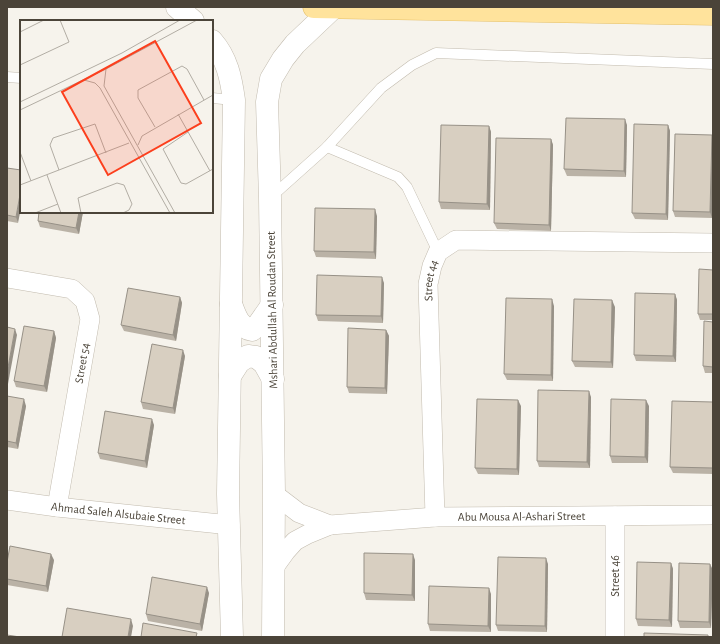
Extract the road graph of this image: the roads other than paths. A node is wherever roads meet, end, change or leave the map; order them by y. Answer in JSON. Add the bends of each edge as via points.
{"nodes":[{"id":1,"x":177,"y":7,"type":"edge"},
{"id":2,"x":324,"y":8,"type":"edge"},
{"id":3,"x":713,"y":14,"type":"edge"},
{"id":4,"x":192,"y":20,"type":"edge"},
{"id":5,"x":213,"y":42,"type":"edge"},
{"id":6,"x":713,"y":64,"type":"edge"},
{"id":7,"x":7,"y":77,"type":"edge"},
{"id":8,"x":20,"y":78,"type":"edge"},
{"id":9,"x":213,"y":98,"type":"edge"},
{"id":10,"x":234,"y":100,"type":"junction"},
{"id":11,"x":327,"y":147,"type":"junction"},
{"id":12,"x":270,"y":198,"type":"junction"},
{"id":13,"x":713,"y":243,"type":"edge"},
{"id":14,"x":438,"y":252,"type":"junction"},
{"id":15,"x":7,"y":278,"type":"edge"},
{"id":16,"x":231,"y":304,"type":"junction"},
{"id":17,"x":272,"y":305,"type":"junction"},
{"id":18,"x":230,"y":376,"type":"junction"},
{"id":19,"x":273,"y":379,"type":"junction"},
{"id":20,"x":274,"y":494,"type":"junction"},
{"id":21,"x":7,"y":500,"type":"edge"},
{"id":22,"x":57,"y":507,"type":"junction"},
{"id":23,"x":713,"y":515,"type":"edge"},
{"id":24,"x":615,"y":516,"type":"junction"},
{"id":25,"x":435,"y":517,"type":"junction"},
{"id":26,"x":230,"y":525,"type":"junction"},
{"id":27,"x":330,"y":525,"type":"junction"},
{"id":28,"x":273,"y":569,"type":"junction"},
{"id":29,"x":232,"y":637,"type":"edge"},
{"id":30,"x":273,"y":637,"type":"edge"},
{"id":31,"x":615,"y":637,"type":"edge"}],
"edges":[{"from":1,"to":4,"type":"street"},
{"from":2,"to":3,"type":"main road"},
{"from":2,"to":12,"type":"street","name":"Mshari Abdullah Al Roudan Street","via":[[283,59],[271,79],[267,102]]},
{"from":5,"to":10,"type":"street","via":[[224,59],[231,79]]},
{"from":6,"to":11,"type":"lane","via":[[436,53],[412,65],[381,88]]},
{"from":7,"to":8,"type":"lane"},
{"from":9,"to":10,"type":"lane"},
{"from":10,"to":16,"type":"street"},
{"from":11,"to":12,"type":"lane"},
{"from":11,"to":14,"type":"lane","via":[[398,176],[407,187]]},
{"from":12,"to":17,"type":"street","name":"Mshari Abdullah Al Roudan Street"},
{"from":13,"to":14,"type":"street","name":"Street 44","via":[[456,240]]},
{"from":14,"to":25,"type":"street","name":"Street 44","via":[[428,284]]},
{"from":15,"to":22,"type":"street","name":"Street 54","via":[[72,289],[85,301],[90,319]]},
{"from":16,"to":17,"type":"street","via":[[237,320],[252,330]]},
{"from":16,"to":18,"type":"street"},
{"from":17,"to":19,"type":"street","name":"Mshari Abdullah Al Roudan Street"},
{"from":18,"to":19,"type":"street","via":[[239,362],[248,356],[256,357],[264,363]]},
{"from":18,"to":26,"type":"street"},
{"from":19,"to":20,"type":"street","name":"Mshari Abdullah Al Roudan Street"},
{"from":20,"to":27,"type":"street","name":"Abu Mousa Al-Ashari Street","via":[[298,513]]},
{"from":20,"to":28,"type":"street","name":"Mshari Abdullah Al Roudan Street"},
{"from":21,"to":22,"type":"street","name":"Ahmad Saleh Alsubaie Street"},
{"from":22,"to":26,"type":"street","name":"Ahmad Saleh Alsubaie Street"},
{"from":23,"to":24,"type":"street","name":"Abu Mousa Al-Ashari Street"},
{"from":24,"to":25,"type":"street","name":"Abu Mousa Al-Ashari Street"},
{"from":24,"to":31,"type":"street","name":"Street 46"},
{"from":25,"to":27,"type":"street","name":"Abu Mousa Al-Ashari Street"},
{"from":26,"to":29,"type":"street"},
{"from":27,"to":28,"type":"street","name":"Abu Mousa Al-Ashari Street","via":[[296,541]]},
{"from":28,"to":30,"type":"street","name":"Mshari Abdullah Al Roudan Street"}]}
